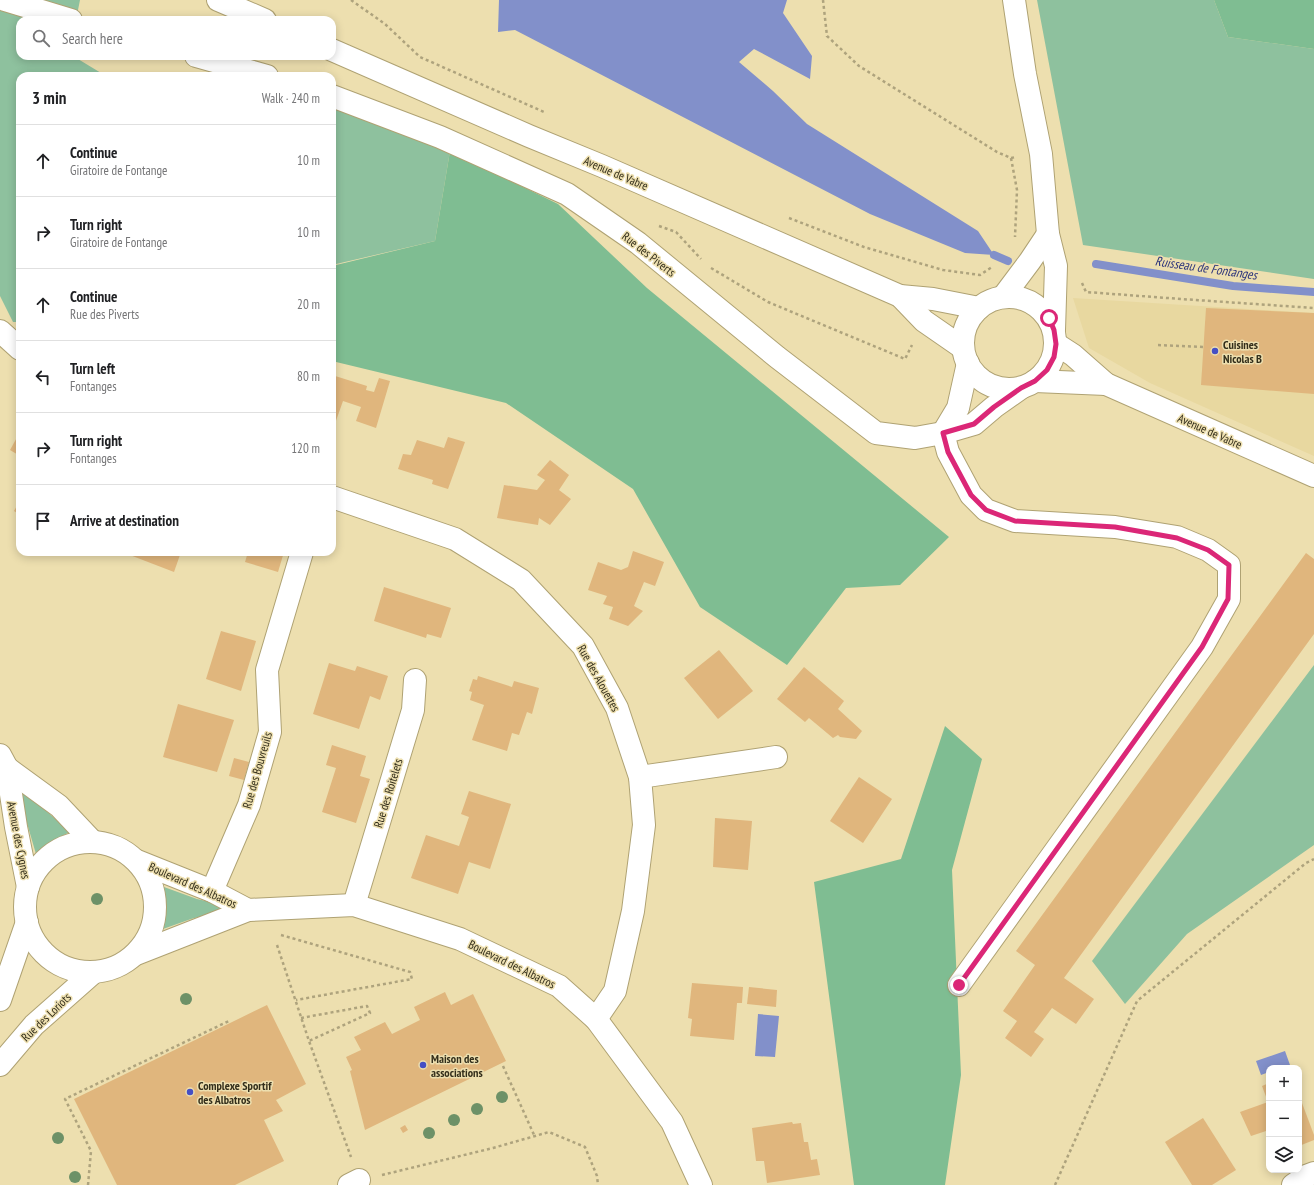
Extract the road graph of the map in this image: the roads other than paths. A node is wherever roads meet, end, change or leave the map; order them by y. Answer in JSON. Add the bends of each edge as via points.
{"nodes":[{"id":1,"x":5,"y":0,"type":"edge"},
{"id":2,"x":218,"y":0,"type":"edge"},
{"id":3,"x":1014,"y":0,"type":"edge"},
{"id":4,"x":58,"y":16,"type":"edge"},
{"id":5,"x":256,"y":16,"type":"edge"},
{"id":6,"x":336,"y":52,"type":"edge"},
{"id":7,"x":210,"y":60,"type":"edge"},
{"id":8,"x":253,"y":72,"type":"edge"},
{"id":9,"x":336,"y":98,"type":"edge"},
{"id":10,"x":1048,"y":234,"type":"junction"},
{"id":11,"x":900,"y":296,"type":"junction"},
{"id":12,"x":1003,"y":297,"type":"junction"},
{"id":13,"x":979,"y":308,"type":"junction"},
{"id":14,"x":0,"y":331,"type":"edge"},
{"id":15,"x":1055,"y":337,"type":"junction"},
{"id":16,"x":16,"y":345,"type":"edge"},
{"id":17,"x":966,"y":356,"type":"junction"},
{"id":18,"x":1106,"y":384,"type":"junction"},
{"id":19,"x":1028,"y":385,"type":"junction"},
{"id":20,"x":943,"y":433,"type":"junction"},
{"id":21,"x":1314,"y":476,"type":"edge"},
{"id":22,"x":336,"y":498,"type":"edge"},
{"id":23,"x":301,"y":556,"type":"edge"},
{"id":24,"x":414,"y":680,"type":"dead end"},
{"id":25,"x":776,"y":757,"type":"dead end"},
{"id":26,"x":4,"y":762,"type":"edge"},
{"id":27,"x":640,"y":778,"type":"junction"},
{"id":28,"x":92,"y":841,"type":"junction"},
{"id":29,"x":137,"y":861,"type":"junction"},
{"id":30,"x":28,"y":887,"type":"junction"},
{"id":31,"x":212,"y":891,"type":"junction"},
{"id":32,"x":354,"y":904,"type":"junction"},
{"id":33,"x":248,"y":910,"type":"junction"},
{"id":34,"x":27,"y":922,"type":"junction"},
{"id":35,"x":136,"y":954,"type":"junction"},
{"id":36,"x":94,"y":972,"type":"junction"},
{"id":37,"x":959,"y":985,"type":"dead end"},
{"id":38,"x":0,"y":1000,"type":"edge"},
{"id":39,"x":596,"y":1018,"type":"junction"},
{"id":40,"x":0,"y":1065,"type":"edge"},
{"id":41,"x":1314,"y":1173,"type":"edge"},
{"id":42,"x":701,"y":1185,"type":"edge"},
{"id":43,"x":1293,"y":1185,"type":"edge"}],
"edges":[{"from":1,"to":4,"type":"street"},
{"from":2,"to":5,"type":"street"},
{"from":3,"to":10,"type":"street","via":[[1041,154]]},
{"from":6,"to":11,"type":"street","name":"Avenue de Vabre"},
{"from":7,"to":8,"type":"street"},
{"from":9,"to":20,"type":"street","name":"Rue des Piverts","via":[[440,137],[567,194],[638,243],[777,357],[876,433],[915,438]]},
{"from":10,"to":12,"type":"street"},
{"from":10,"to":15,"type":"street","via":[[1056,266]]},
{"from":11,"to":13,"type":"street","name":"Avenue de Vabre"},
{"from":11,"to":17,"type":"street","name":"Avenue de Vabre","via":[[924,321]]},
{"from":12,"to":13,"type":"street"},
{"from":12,"to":15,"type":"street","via":[[1023,299],[1040,308],[1049,318]]},
{"from":13,"to":17,"type":"street","via":[[964,332]]},
{"from":14,"to":16,"type":"street"},
{"from":15,"to":18,"type":"street","name":"Avenue de Vabre"},
{"from":15,"to":19,"type":"street","via":[[1054,357],[1047,370]]},
{"from":17,"to":19,"type":"street","via":[[977,376],[990,385],[1005,389]]},
{"from":17,"to":20,"type":"street","via":[[958,408]]},
{"from":18,"to":19,"type":"street","name":"Avenue de Vabre"},
{"from":18,"to":21,"type":"street","name":"Avenue de Vabre"},
{"from":19,"to":20,"type":"street","name":"Rue des Piverts","via":[[994,407],[974,424]]},
{"from":20,"to":37,"type":"street","via":[[948,452],[971,495],[986,510],[1015,521],[1115,527],[1177,538],[1208,550],[1229,565],[1228,599],[1202,647]]},
{"from":22,"to":27,"type":"street","name":"Rue des Alouettes","via":[[455,539],[521,580],[583,646],[617,708]]},
{"from":23,"to":31,"type":"street","name":"Rue des Bouvreuils","via":[[267,670],[270,732],[249,805]]},
{"from":24,"to":32,"type":"street","name":"Rue des Roitelets","via":[[413,710]]},
{"from":25,"to":27,"type":"street"},
{"from":26,"to":28,"type":"street","name":"Avenue des Cygnes","via":[[59,806]]},
{"from":26,"to":30,"type":"street","name":"Avenue des Cygnes"},
{"from":27,"to":39,"type":"street","name":"Rue des Alouettes","via":[[644,825],[633,912],[615,991]]},
{"from":28,"to":29,"type":"street","via":[[124,850]]},
{"from":28,"to":30,"type":"street","via":[[60,849],[46,859],[35,872]]},
{"from":29,"to":31,"type":"street","name":"Boulevard des Albatros"},
{"from":29,"to":35,"type":"street","via":[[147,874],[154,890],[156,907],[154,924],[147,940]]},
{"from":30,"to":34,"type":"street","via":[[25,904]]},
{"from":31,"to":33,"type":"street","name":"Boulevard des Albatros"},
{"from":32,"to":33,"type":"street","name":"Boulevard des Albatros"},
{"from":32,"to":39,"type":"street","name":"Boulevard des Albatros","via":[[460,939],[559,986]]},
{"from":33,"to":35,"type":"street","name":"Boulevard des Albatros"},
{"from":34,"to":36,"type":"street","via":[[40,949],[51,959],[64,967]]},
{"from":34,"to":38,"type":"street"},
{"from":35,"to":36,"type":"street","via":[[110,969]]},
{"from":36,"to":40,"type":"street","name":"Rue des Loriots","via":[[34,1025]]},
{"from":39,"to":42,"type":"street","name":"Boulevard des Albatros","via":[[672,1122]]},
{"from":41,"to":43,"type":"street"}]}
